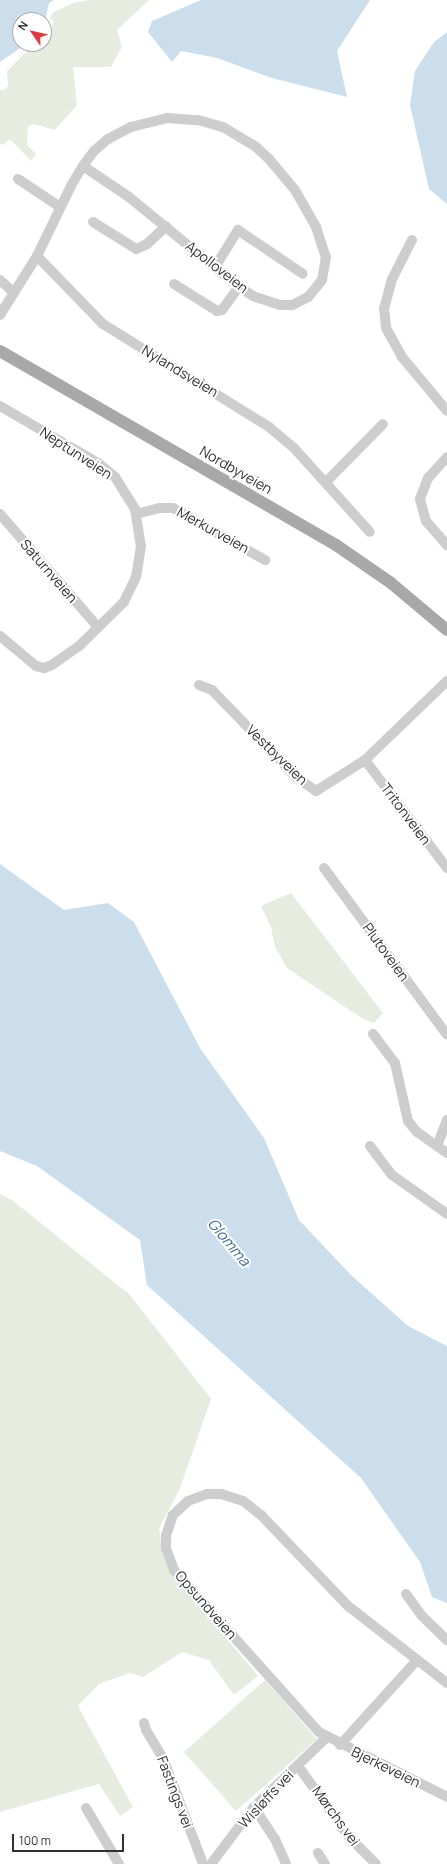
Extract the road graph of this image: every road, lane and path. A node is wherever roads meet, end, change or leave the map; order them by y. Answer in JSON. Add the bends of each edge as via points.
{"nodes":[{"id":1,"x":83,"y":166,"type":"junction"},
{"id":2,"x":18,"y":179,"type":"dead end"},
{"id":3,"x":60,"y":207,"type":"junction"},
{"id":4,"x":93,"y":222,"type":"dead end"},
{"id":5,"x":166,"y":226,"type":"junction"},
{"id":6,"x":412,"y":240,"type":"dead end"},
{"id":7,"x":37,"y":256,"type":"junction"},
{"id":8,"x":215,"y":267,"type":"junction"},
{"id":9,"x":302,"y":274,"type":"dead end"},
{"id":10,"x":0,"y":280,"type":"edge"},
{"id":11,"x":174,"y":284,"type":"dead end"},
{"id":12,"x":239,"y":287,"type":"junction"},
{"id":13,"x":14,"y":293,"type":"junction"},
{"id":14,"x":0,"y":315,"type":"edge"},
{"id":15,"x":0,"y":351,"type":"edge"},
{"id":16,"x":0,"y":406,"type":"edge"},
{"id":17,"x":447,"y":411,"type":"edge"},
{"id":18,"x":383,"y":424,"type":"dead end"},
{"id":19,"x":447,"y":457,"type":"edge"},
{"id":20,"x":326,"y":482,"type":"junction"},
{"id":21,"x":0,"y":514,"type":"edge"},
{"id":22,"x":136,"y":514,"type":"junction"},
{"id":23,"x":370,"y":532,"type":"dead end"},
{"id":24,"x":447,"y":545,"type":"edge"},
{"id":25,"x":264,"y":560,"type":"dead end"},
{"id":26,"x":98,"y":627,"type":"junction"},
{"id":27,"x":447,"y":630,"type":"edge"},
{"id":28,"x":0,"y":636,"type":"edge"},
{"id":29,"x":447,"y":681,"type":"edge"},
{"id":30,"x":199,"y":685,"type":"dead end"},
{"id":31,"x":365,"y":760,"type":"junction"},
{"id":32,"x":324,"y":868,"type":"dead end"},
{"id":33,"x":447,"y":868,"type":"edge"},
{"id":34,"x":373,"y":1034,"type":"dead end"},
{"id":35,"x":447,"y":1035,"type":"edge"},
{"id":36,"x":447,"y":1120,"type":"edge"},
{"id":37,"x":370,"y":1146,"type":"dead end"},
{"id":38,"x":437,"y":1146,"type":"junction"},
{"id":39,"x":447,"y":1153,"type":"edge"},
{"id":40,"x":447,"y":1214,"type":"edge"},
{"id":41,"x":406,"y":1594,"type":"dead end"},
{"id":42,"x":447,"y":1640,"type":"edge"},
{"id":43,"x":417,"y":1660,"type":"junction"},
{"id":44,"x":447,"y":1683,"type":"edge"},
{"id":45,"x":144,"y":1723,"type":"dead end"},
{"id":46,"x":326,"y":1738,"type":"junction"},
{"id":47,"x":340,"y":1745,"type":"junction"},
{"id":48,"x":298,"y":1766,"type":"junction"},
{"id":49,"x":447,"y":1797,"type":"edge"},
{"id":50,"x":254,"y":1807,"type":"junction"},
{"id":51,"x":86,"y":1808,"type":"dead end"},
{"id":52,"x":318,"y":1853,"type":"dead end"},
{"id":53,"x":119,"y":1864,"type":"edge"},
{"id":54,"x":203,"y":1864,"type":"edge"},
{"id":55,"x":211,"y":1864,"type":"edge"},
{"id":56,"x":286,"y":1864,"type":"edge"},
{"id":57,"x":325,"y":1864,"type":"edge"},
{"id":58,"x":376,"y":1864,"type":"edge"}],
"edges":[{"from":1,"to":3,"type":"street","name":"Apolloveien"},
{"from":1,"to":5,"type":"street","name":"Apolloveien"},
{"from":1,"to":12,"type":"street","name":"Apolloveien","via":[[99,146],[119,133],[140,124],[167,118],[187,118],[213,124],[255,146],[302,200],[316,227],[326,263],[320,284],[308,297],[292,305],[268,302]]},
{"from":2,"to":3,"type":"street"},
{"from":3,"to":7,"type":"street","name":"Apolloveien"},
{"from":4,"to":5,"type":"street","via":[[136,249],[147,244]]},
{"from":5,"to":8,"type":"street","name":"Apolloveien"},
{"from":6,"to":17,"type":"street","via":[[388,291],[384,308],[386,328],[402,357]]},
{"from":7,"to":13,"type":"street","name":"Apolloveien"},
{"from":7,"to":20,"type":"street","name":"Nylandsveien","via":[[103,324],[261,421],[294,448]]},
{"from":8,"to":9,"type":"street","via":[[238,230]]},
{"from":8,"to":12,"type":"street","name":"Apolloveien"},
{"from":10,"to":13,"type":"street"},
{"from":11,"to":12,"type":"street","via":[[217,311],[222,310]]},
{"from":13,"to":14,"type":"street","name":"Apolloveien"},
{"from":15,"to":27,"type":"main road","name":"Nordbyveien","via":[[336,546],[390,583]]},
{"from":16,"to":22,"type":"street","name":"Neptunveien","via":[[103,468],[125,490]]},
{"from":18,"to":20,"type":"street"},
{"from":19,"to":24,"type":"street","via":[[428,478],[420,500],[426,521]]},
{"from":20,"to":23,"type":"street","name":"Nylandsveien"},
{"from":21,"to":26,"type":"street","name":"Saturnveien"},
{"from":22,"to":25,"type":"street","name":"Merkurveien","via":[[160,508],[173,508]]},
{"from":22,"to":26,"type":"street","name":"Neptunveien","via":[[141,546],[136,577],[119,608]]},
{"from":26,"to":28,"type":"street","name":"Neptunveien","via":[[76,649],[47,668],[36,666]]},
{"from":29,"to":31,"type":"street","name":"Vestbyveien"},
{"from":30,"to":31,"type":"street","name":"Vestbyveien","via":[[212,690],[297,778],[316,791]]},
{"from":31,"to":33,"type":"street","name":"Tritonveien"},
{"from":32,"to":35,"type":"street","name":"Plutoveien"},
{"from":34,"to":38,"type":"street","via":[[395,1063],[408,1121],[417,1132]]},
{"from":36,"to":38,"type":"street"},
{"from":37,"to":40,"type":"street","via":[[392,1175]]},
{"from":38,"to":39,"type":"street"},
{"from":41,"to":42,"type":"street","via":[[422,1616]]},
{"from":43,"to":44,"type":"street","name":"Opsundveien"},
{"from":43,"to":46,"type":"street","name":"Opsundveien","via":[[348,1606],[250,1506],[235,1498],[216,1493],[183,1504],[173,1515],[166,1535],[167,1553],[174,1570],[300,1713]]},
{"from":43,"to":47,"type":"street"},
{"from":45,"to":54,"type":"street","name":"Fastings vei","via":[[163,1758]]},
{"from":46,"to":47,"type":"street","name":"Bjerkeveien"},
{"from":46,"to":48,"type":"street","name":"Wisløffs vei"},
{"from":47,"to":49,"type":"street","name":"Bjerkeveien"},
{"from":48,"to":50,"type":"street","name":"Wisløffs vei"},
{"from":48,"to":58,"type":"street","name":"Mørchs vei","via":[[349,1837]]},
{"from":50,"to":55,"type":"street","name":"Wisløffs vei"},
{"from":50,"to":56,"type":"street","via":[[269,1828]]},
{"from":51,"to":53,"type":"street"},
{"from":52,"to":57,"type":"street"}]}
